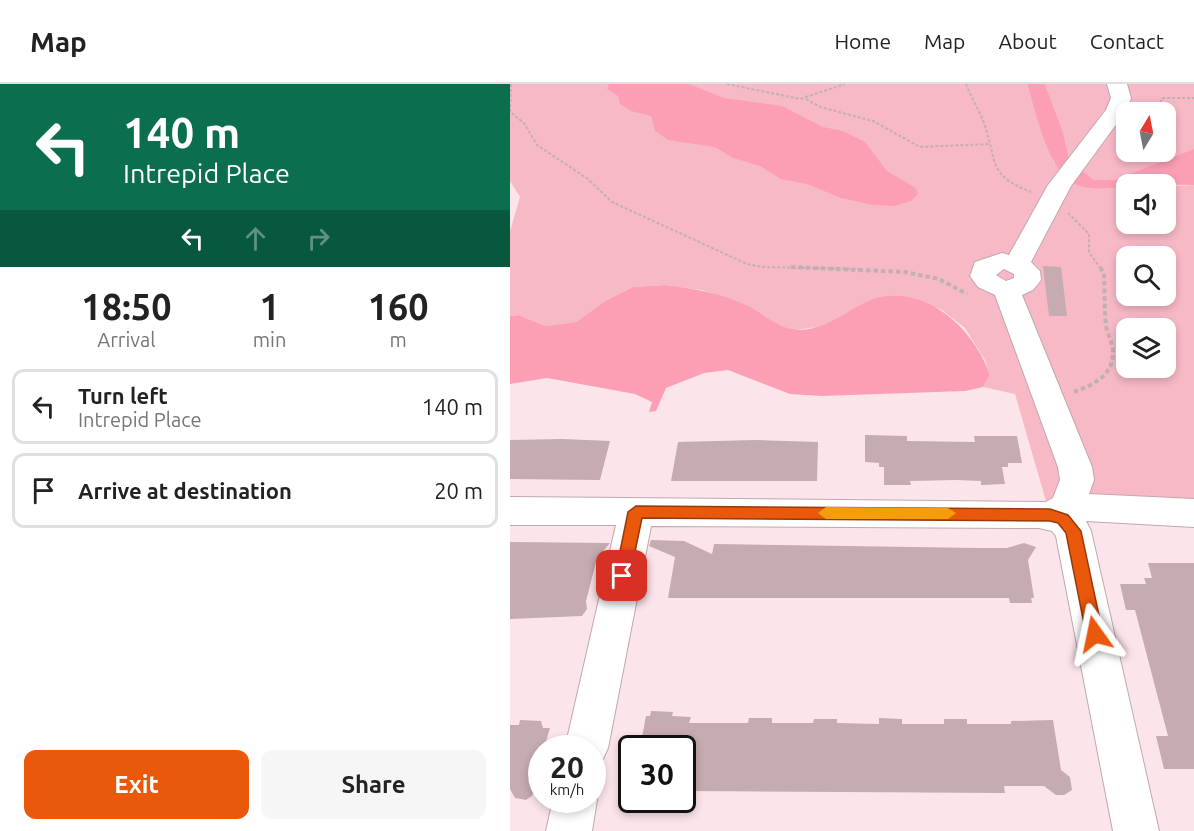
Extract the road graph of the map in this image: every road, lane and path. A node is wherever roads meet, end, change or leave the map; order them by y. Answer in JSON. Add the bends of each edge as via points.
{"nodes":[{"id":1,"x":511,"y":84,"type":"edge"},
{"id":2,"x":728,"y":84,"type":"edge"},
{"id":3,"x":845,"y":84,"type":"edge"},
{"id":4,"x":966,"y":84,"type":"edge"},
{"id":5,"x":1117,"y":84,"type":"edge"},
{"id":6,"x":1194,"y":98,"type":"edge"},
{"id":7,"x":806,"y":99,"type":"junction"},
{"id":8,"x":1161,"y":102,"type":"edge"},
{"id":9,"x":989,"y":144,"type":"junction"},
{"id":10,"x":1057,"y":193,"type":"junction"},
{"id":11,"x":1013,"y":289,"type":"junction"},
{"id":12,"x":1048,"y":397,"type":"junction"},
{"id":13,"x":510,"y":511,"type":"edge"},
{"id":14,"x":1058,"y":511,"type":"junction"},
{"id":15,"x":636,"y":512,"type":"junction"},
{"id":16,"x":1194,"y":513,"type":"edge"},
{"id":17,"x":589,"y":735,"type":"edge"},
{"id":18,"x":572,"y":813,"type":"edge"},
{"id":19,"x":569,"y":831,"type":"edge"},
{"id":20,"x":1136,"y":831,"type":"edge"}],
"edges":[{"from":1,"to":11,"type":"path","via":[[510,112],[524,123],[537,145],[588,179],[606,198],[747,264],[871,269],[927,276],[954,285],[971,297]]},
{"from":2,"to":7,"type":"path"},
{"from":3,"to":7,"type":"path"},
{"from":4,"to":9,"type":"path"},
{"from":5,"to":10,"type":"street","via":[[1121,98],[1116,111]]},
{"from":6,"to":8,"type":"path","via":[[1162,98]]},
{"from":7,"to":9,"type":"path","via":[[820,107],[873,121],[920,147]]},
{"from":9,"to":10,"type":"path","via":[[992,163],[1003,180]]},
{"from":10,"to":11,"type":"street"},
{"from":10,"to":12,"type":"path","via":[[1089,234],[1089,252],[1104,273],[1106,327],[1113,350],[1109,369],[1094,385]]},
{"from":11,"to":12,"type":"street"},
{"from":12,"to":14,"type":"street","via":[[1077,480]]},
{"from":13,"to":15,"type":"street"},
{"from":14,"to":15,"type":"street"},
{"from":14,"to":16,"type":"street"},
{"from":14,"to":20,"type":"street","via":[[1073,531]]},
{"from":15,"to":17,"type":"street"},
{"from":18,"to":19,"type":"street"}]}
